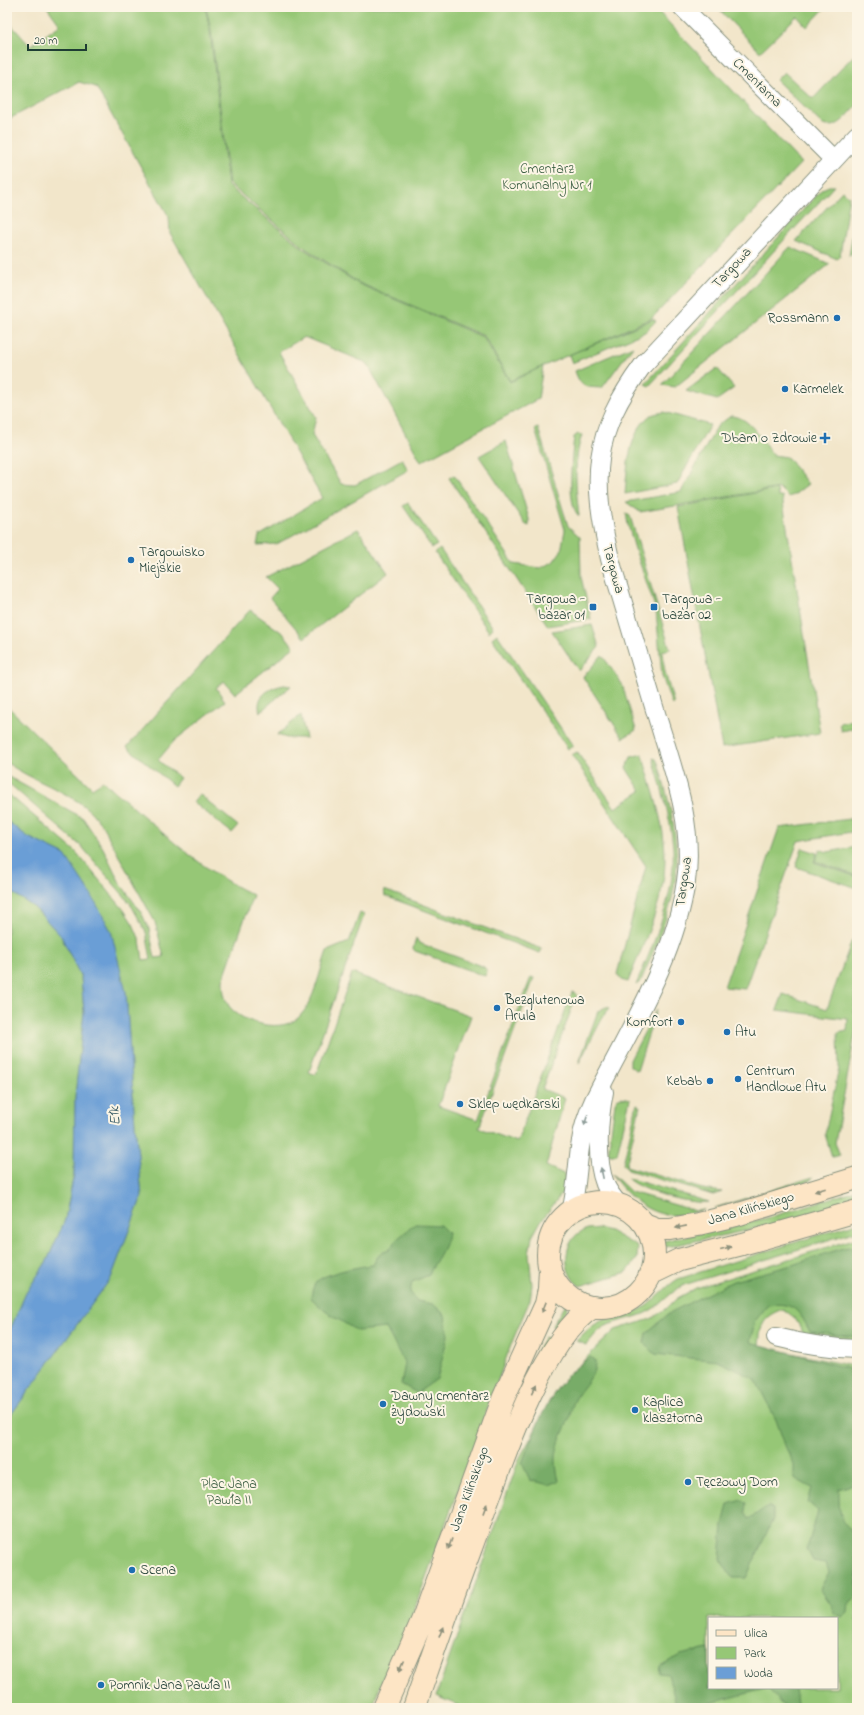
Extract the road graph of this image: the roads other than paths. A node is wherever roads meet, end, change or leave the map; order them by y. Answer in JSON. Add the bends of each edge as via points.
{"nodes":[{"id":1,"x":682,"y":7,"type":"edge"},
{"id":2,"x":857,"y":136,"type":"edge"},
{"id":3,"x":833,"y":159,"type":"junction"},
{"id":4,"x":608,"y":1072,"type":"junction"},
{"id":5,"x":857,"y":1178,"type":"edge"},
{"id":6,"x":620,"y":1206,"type":"junction"},
{"id":7,"x":857,"y":1211,"type":"edge"},
{"id":8,"x":571,"y":1212,"type":"junction"},
{"id":9,"x":644,"y":1224,"type":"junction"},
{"id":10,"x":550,"y":1268,"type":"junction"},
{"id":11,"x":650,"y":1274,"type":"junction"},
{"id":12,"x":593,"y":1307,"type":"junction"},
{"id":13,"x":776,"y":1337,"type":"dead end"},
{"id":14,"x":857,"y":1348,"type":"edge"},
{"id":15,"x":384,"y":1708,"type":"edge"},
{"id":16,"x":414,"y":1708,"type":"edge"}],
"edges":[{"from":1,"to":3,"type":"street","name":"Cmentarna"},
{"from":2,"to":3,"type":"street","name":"Targowa"},
{"from":3,"to":4,"type":"street","name":"Targowa","via":[[643,365],[618,403],[603,440],[598,482],[604,536],[674,773],[685,820],[688,859],[684,896],[668,948],[649,993]]},
{"from":6,"to":4,"type":"street","name":"Targowa","one_way":true,"via":[[604,1182],[601,1166],[600,1122]]},
{"from":4,"to":8,"type":"street","name":"Targowa","one_way":true,"via":[[586,1119]]},
{"from":5,"to":9,"type":"street","name":"Jana Kilińskiego","one_way":true,"via":[[698,1224],[670,1229],[657,1229]]},
{"from":6,"to":8,"type":"street","via":[[595,1203]]},
{"from":6,"to":9,"type":"street"},
{"from":11,"to":7,"type":"street","one_way":true,"via":[[680,1260]]},
{"from":8,"to":10,"type":"street","via":[[560,1223],[552,1237],[549,1247]]},
{"from":9,"to":11,"type":"street","via":[[653,1248],[653,1266]]},
{"from":10,"to":12,"type":"street","via":[[561,1290],[570,1298]]},
{"from":10,"to":15,"type":"street","name":"Jana Kilińskiego","one_way":true,"via":[[546,1304],[503,1399],[422,1621]]},
{"from":11,"to":12,"type":"street","via":[[632,1298],[613,1307]]},
{"from":16,"to":12,"type":"street","name":"Jana Kilińskiego","one_way":true,"via":[[503,1458],[527,1402],[570,1327],[581,1314]]},
{"from":13,"to":14,"type":"street","via":[[801,1344]]}]}
